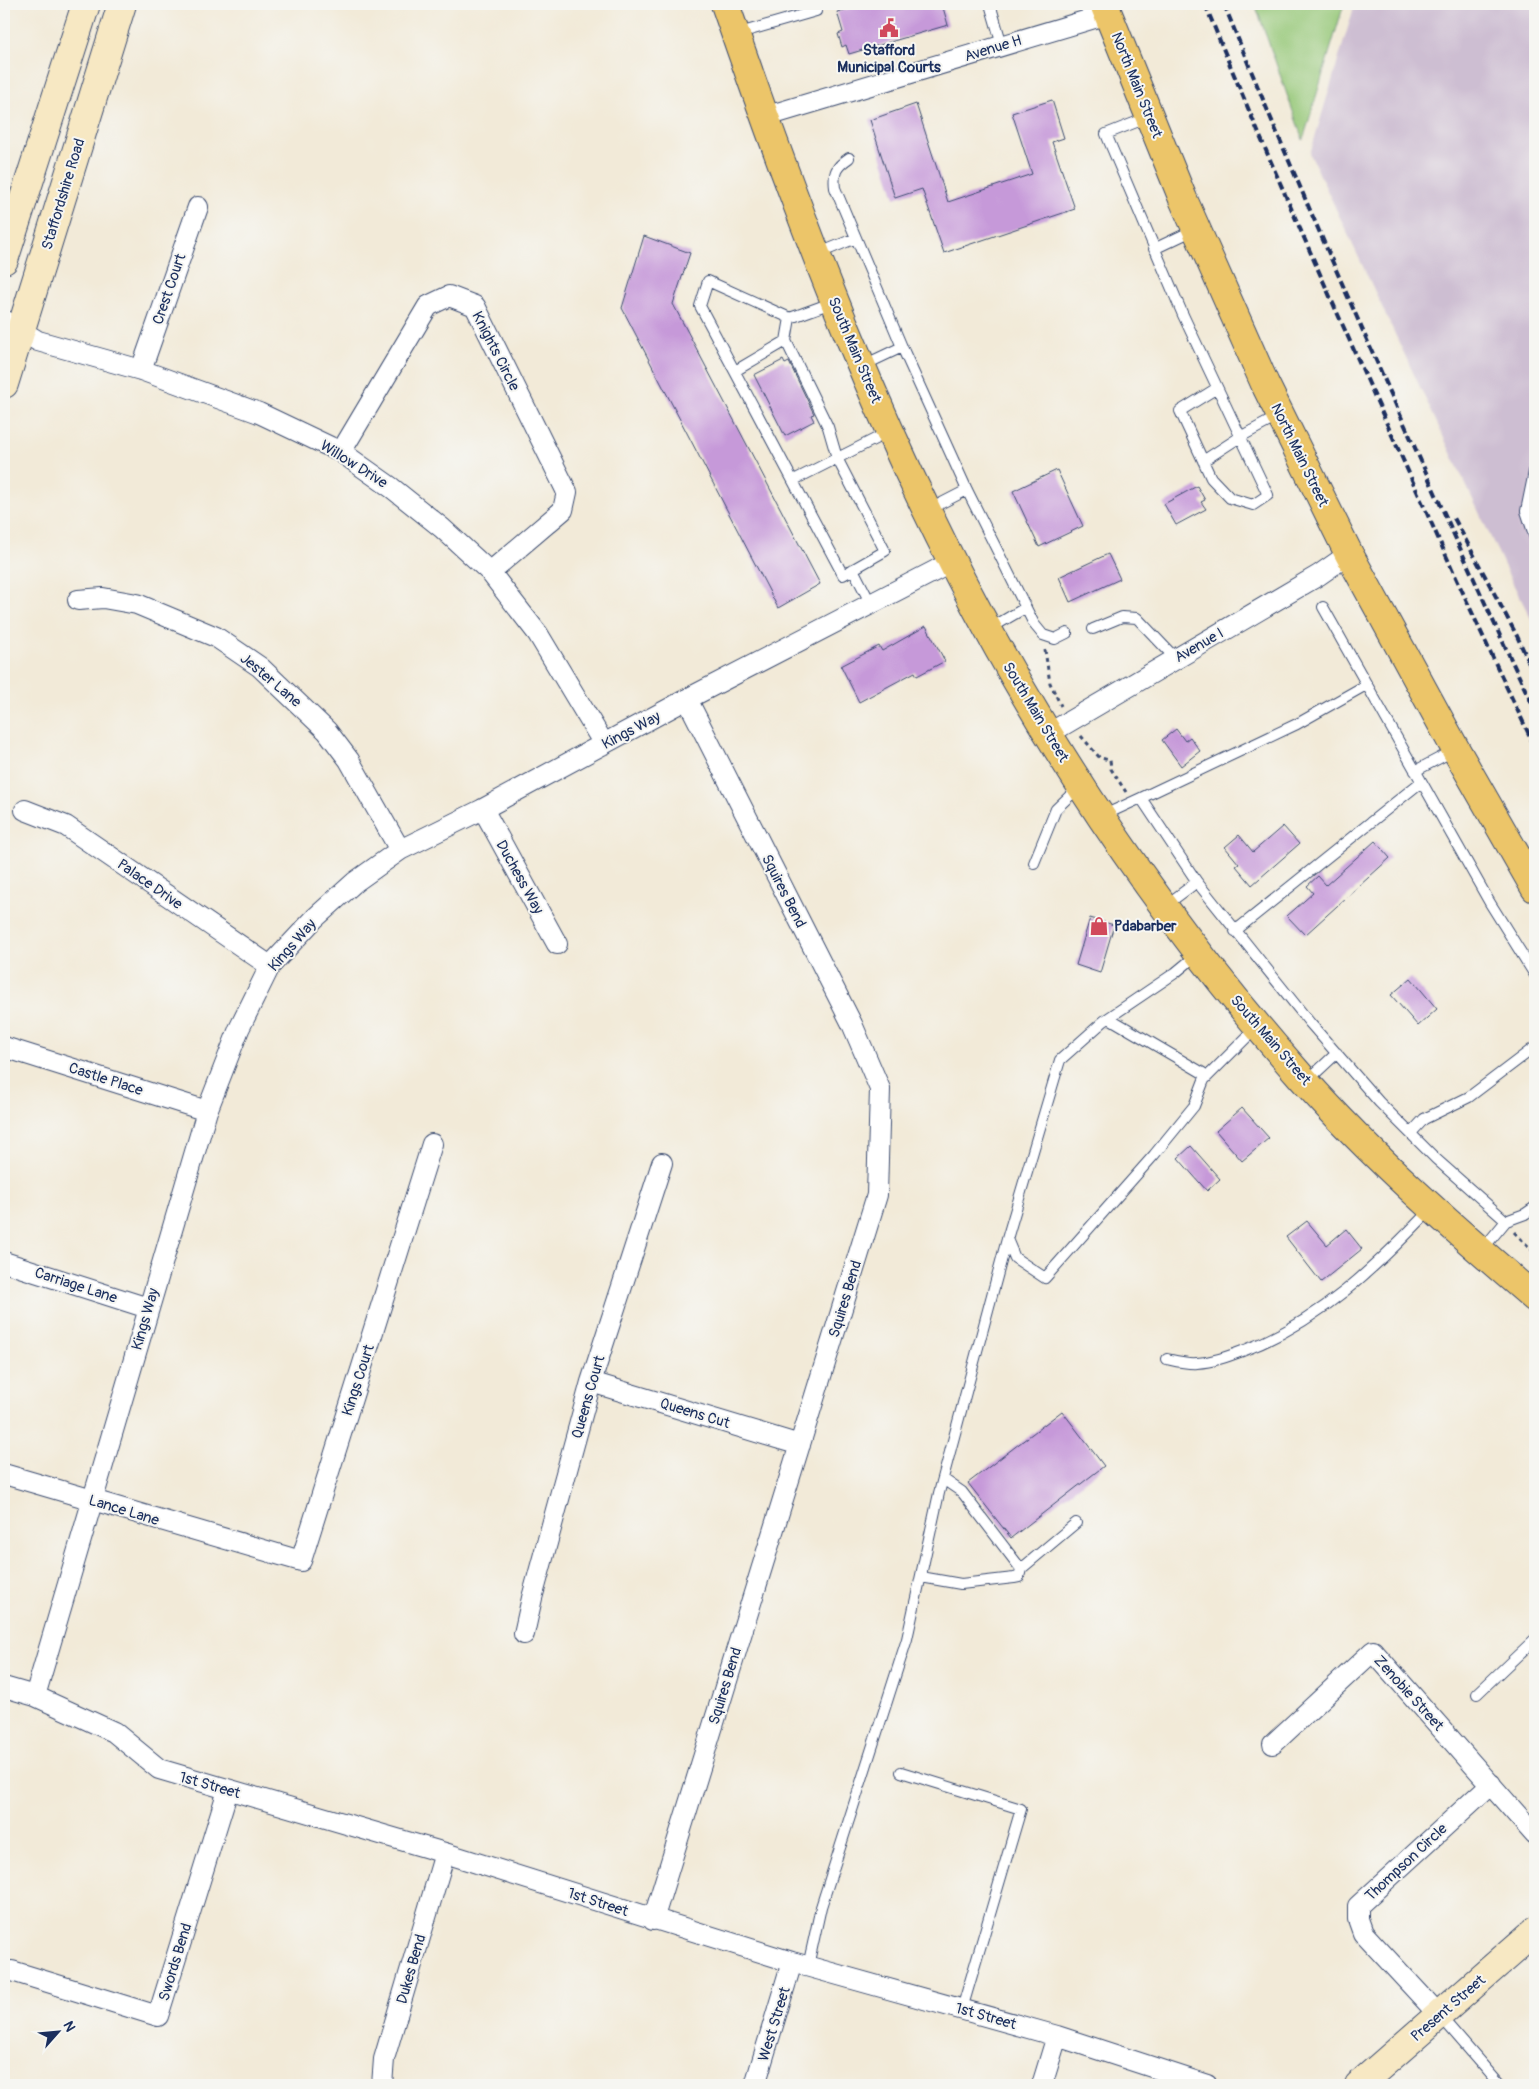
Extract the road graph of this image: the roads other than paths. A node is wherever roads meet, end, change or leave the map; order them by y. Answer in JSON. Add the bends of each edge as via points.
{"nodes":[{"id":1,"x":86,"y":4,"type":"edge"},
{"id":2,"x":122,"y":4,"type":"edge"},
{"id":3,"x":724,"y":4,"type":"edge"},
{"id":4,"x":815,"y":4,"type":"edge"},
{"id":5,"x":990,"y":4,"type":"edge"},
{"id":6,"x":1106,"y":9,"type":"edge"},
{"id":7,"x":735,"y":35,"type":"junction"},
{"id":8,"x":1002,"y":45,"type":"junction"},
{"id":9,"x":764,"y":117,"type":"junction"},
{"id":10,"x":1150,"y":117,"type":"junction"},
{"id":11,"x":849,"y":158,"type":"dead end"},
{"id":12,"x":198,"y":207,"type":"dead end"},
{"id":13,"x":1196,"y":229,"type":"junction"},
{"id":14,"x":856,"y":238,"type":"junction"},
{"id":15,"x":1154,"y":249,"type":"junction"},
{"id":16,"x":816,"y":254,"type":"junction"},
{"id":17,"x":4,"y":260,"type":"edge"},
{"id":18,"x":835,"y":302,"type":"junction"},
{"id":19,"x":790,"y":318,"type":"junction"},
{"id":20,"x":12,"y":325,"type":"edge"},
{"id":21,"x":786,"y":341,"type":"junction"},
{"id":22,"x":902,"y":347,"type":"junction"},
{"id":23,"x":862,"y":366,"type":"junction"},
{"id":24,"x":140,"y":370,"type":"junction"},
{"id":25,"x":735,"y":371,"type":"junction"},
{"id":26,"x":4,"y":384,"type":"edge"},
{"id":27,"x":1217,"y":388,"type":"junction"},
{"id":28,"x":1280,"y":415,"type":"junction"},
{"id":29,"x":890,"y":431,"type":"junction"},
{"id":30,"x":1240,"y":437,"type":"junction"},
{"id":31,"x":341,"y":452,"type":"junction"},
{"id":32,"x":836,"y":458,"type":"junction"},
{"id":33,"x":1203,"y":461,"type":"junction"},
{"id":34,"x":1535,"y":467,"type":"edge"},
{"id":35,"x":794,"y":480,"type":"junction"},
{"id":36,"x":967,"y":490,"type":"junction"},
{"id":37,"x":928,"y":510,"type":"junction"},
{"id":38,"x":1535,"y":538,"type":"edge"},
{"id":39,"x":1349,"y":554,"type":"junction"},
{"id":40,"x":952,"y":562,"type":"junction"},
{"id":41,"x":853,"y":569,"type":"junction"},
{"id":42,"x":490,"y":572,"type":"junction"},
{"id":43,"x":78,"y":600,"type":"dead end"},
{"id":44,"x":871,"y":604,"type":"junction"},
{"id":45,"x":1323,"y":607,"type":"dead end"},
{"id":46,"x":1025,"y":608,"type":"junction"},
{"id":47,"x":1093,"y":629,"type":"dead end"},
{"id":48,"x":988,"y":630,"type":"junction"},
{"id":49,"x":1067,"y":633,"type":"dead end"},
{"id":50,"x":1176,"y":659,"type":"junction"},
{"id":51,"x":1366,"y":685,"type":"junction"},
{"id":52,"x":687,"y":699,"type":"junction"},
{"id":53,"x":1048,"y":734,"type":"junction"},
{"id":54,"x":604,"y":744,"type":"junction"},
{"id":55,"x":1456,"y":750,"type":"junction"},
{"id":56,"x":1415,"y":770,"type":"junction"},
{"id":57,"x":1421,"y":782,"type":"junction"},
{"id":58,"x":1081,"y":785,"type":"junction"},
{"id":59,"x":1141,"y":798,"type":"junction"},
{"id":60,"x":483,"y":809,"type":"junction"},
{"id":61,"x":25,"y":810,"type":"dead end"},
{"id":62,"x":1101,"y":817,"type":"junction"},
{"id":63,"x":400,"y":850,"type":"junction"},
{"id":64,"x":1034,"y":863,"type":"dead end"},
{"id":65,"x":1197,"y":882,"type":"junction"},
{"id":66,"x":1535,"y":888,"type":"edge"},
{"id":67,"x":1163,"y":907,"type":"junction"},
{"id":68,"x":1235,"y":931,"type":"junction"},
{"id":69,"x":557,"y":944,"type":"dead end"},
{"id":70,"x":1199,"y":953,"type":"junction"},
{"id":71,"x":270,"y":966,"type":"junction"},
{"id":72,"x":1535,"y":975,"type":"edge"},
{"id":73,"x":1110,"y":1018,"type":"junction"},
{"id":74,"x":1258,"y":1026,"type":"junction"},
{"id":75,"x":4,"y":1047,"type":"edge"},
{"id":76,"x":1535,"y":1047,"type":"edge"},
{"id":77,"x":1337,"y":1053,"type":"junction"},
{"id":78,"x":1208,"y":1076,"type":"junction"},
{"id":79,"x":1306,"y":1082,"type":"junction"},
{"id":80,"x":207,"y":1111,"type":"junction"},
{"id":81,"x":1411,"y":1133,"type":"junction"},
{"id":82,"x":432,"y":1144,"type":"dead end"},
{"id":83,"x":662,"y":1163,"type":"dead end"},
{"id":84,"x":1535,"y":1207,"type":"edge"},
{"id":85,"x":1431,"y":1209,"type":"junction"},
{"id":86,"x":1506,"y":1222,"type":"junction"},
{"id":87,"x":1007,"y":1239,"type":"junction"},
{"id":88,"x":1480,"y":1252,"type":"junction"},
{"id":89,"x":4,"y":1262,"type":"edge"},
{"id":90,"x":1535,"y":1298,"type":"edge"},
{"id":91,"x":148,"y":1308,"type":"junction"},
{"id":92,"x":1167,"y":1359,"type":"dead end"},
{"id":93,"x":591,"y":1382,"type":"junction"},
{"id":94,"x":800,"y":1444,"type":"junction"},
{"id":95,"x":4,"y":1474,"type":"edge"},
{"id":96,"x":943,"y":1479,"type":"junction"},
{"id":97,"x":92,"y":1501,"type":"junction"},
{"id":98,"x":1076,"y":1523,"type":"dead end"},
{"id":99,"x":244,"y":1546,"type":"joint"},
{"id":100,"x":1021,"y":1568,"type":"junction"},
{"id":101,"x":921,"y":1577,"type":"junction"},
{"id":102,"x":524,"y":1634,"type":"dead end"},
{"id":103,"x":1535,"y":1639,"type":"edge"},
{"id":104,"x":4,"y":1688,"type":"edge"},
{"id":105,"x":1477,"y":1694,"type":"dead end"},
{"id":106,"x":35,"y":1696,"type":"junction"},
{"id":107,"x":1273,"y":1744,"type":"dead end"},
{"id":108,"x":902,"y":1772,"type":"dead end"},
{"id":109,"x":1491,"y":1784,"type":"junction"},
{"id":110,"x":228,"y":1790,"type":"junction"},
{"id":111,"x":1535,"y":1835,"type":"edge"},
{"id":112,"x":445,"y":1853,"type":"junction"},
{"id":113,"x":653,"y":1920,"type":"junction"},
{"id":114,"x":1535,"y":1931,"type":"edge"},
{"id":115,"x":800,"y":1964,"type":"junction"},
{"id":116,"x":12,"y":1970,"type":"dead end"},
{"id":117,"x":962,"y":2010,"type":"junction"},
{"id":118,"x":1440,"y":2016,"type":"junction"},
{"id":119,"x":1057,"y":2036,"type":"junction"},
{"id":120,"x":382,"y":2085,"type":"edge"},
{"id":121,"x":755,"y":2085,"type":"edge"},
{"id":122,"x":1042,"y":2085,"type":"edge"},
{"id":123,"x":1208,"y":2085,"type":"edge"},
{"id":124,"x":1359,"y":2085,"type":"edge"},
{"id":125,"x":1500,"y":2085,"type":"edge"}],
"edges":[{"from":1,"to":17,"type":"main road"},
{"from":2,"to":20,"type":"main road","name":"Staffordshire Road"},
{"from":3,"to":7,"type":"highway","name":"South Main Street"},
{"from":4,"to":7,"type":"lane","via":[[816,10]]},
{"from":5,"to":8,"type":"lane"},
{"from":6,"to":8,"type":"street","name":"Avenue H"},
{"from":6,"to":10,"type":"highway","name":"North Main Street"},
{"from":7,"to":9,"type":"highway","name":"South Main Street"},
{"from":8,"to":9,"type":"street","name":"Avenue H"},
{"from":9,"to":16,"type":"highway","name":"South Main Street"},
{"from":10,"to":13,"type":"highway","name":"North Main Street"},
{"from":10,"to":15,"type":"lane","via":[[1106,134]]},
{"from":11,"to":14,"type":"lane","via":[[838,165],[833,175],[835,188]]},
{"from":12,"to":24,"type":"street","name":"Crest Court"},
{"from":13,"to":15,"type":"lane"},
{"from":13,"to":28,"type":"highway","name":"North Main Street"},
{"from":14,"to":16,"type":"lane"},
{"from":14,"to":22,"type":"lane"},
{"from":15,"to":27,"type":"lane"},
{"from":16,"to":18,"type":"highway","name":"South Main Street"},
{"from":18,"to":19,"type":"lane"},
{"from":18,"to":23,"type":"highway","name":"South Main Street"},
{"from":19,"to":21,"type":"lane"},
{"from":19,"to":25,"type":"lane","via":[[708,281],[700,306]]},
{"from":20,"to":24,"type":"street","name":"Willow Drive","via":[[38,341]]},
{"from":20,"to":26,"type":"main road","name":"Staffordshire Road"},
{"from":21,"to":25,"type":"lane"},
{"from":21,"to":32,"type":"lane","via":[[828,427]]},
{"from":22,"to":23,"type":"lane"},
{"from":22,"to":36,"type":"lane"},
{"from":23,"to":29,"type":"highway","name":"South Main Street"},
{"from":24,"to":31,"type":"street","name":"Willow Drive","via":[[259,413]]},
{"from":25,"to":35,"type":"lane"},
{"from":27,"to":30,"type":"lane"},
{"from":27,"to":33,"type":"lane","via":[[1180,412]]},
{"from":28,"to":30,"type":"lane"},
{"from":28,"to":39,"type":"highway","name":"North Main Street"},
{"from":29,"to":32,"type":"lane"},
{"from":29,"to":37,"type":"highway","name":"South Main Street"},
{"from":30,"to":33,"type":"lane"},
{"from":30,"to":33,"type":"lane","via":[[1268,495],[1253,505],[1230,498],[1211,478]]},
{"from":31,"to":42,"type":"street","name":"Willow Drive","via":[[442,528]]},
{"from":31,"to":42,"type":"street","name":"Knights Circle","via":[[428,306],[449,296],[475,306],[567,492],[563,510]]},
{"from":32,"to":35,"type":"lane"},
{"from":32,"to":41,"type":"lane","via":[[885,551]]},
{"from":34,"to":38,"type":"lane","via":[[1526,511]]},
{"from":35,"to":41,"type":"lane","via":[[843,574]]},
{"from":36,"to":37,"type":"lane"},
{"from":36,"to":46,"type":"lane"},
{"from":37,"to":40,"type":"highway","name":"South Main Street"},
{"from":39,"to":50,"type":"street","name":"Avenue I"},
{"from":39,"to":55,"type":"highway","name":"North Main Street"},
{"from":40,"to":44,"type":"street","name":"Kings Way"},
{"from":40,"to":48,"type":"highway","name":"South Main Street"},
{"from":41,"to":44,"type":"lane"},
{"from":42,"to":54,"type":"street","name":"Willow Drive","via":[[538,634]]},
{"from":43,"to":63,"type":"street","name":"Jester Lane","via":[[103,598],[137,604],[216,637],[260,666],[327,731],[349,760]]},
{"from":44,"to":52,"type":"street","name":"Kings Way"},
{"from":45,"to":51,"type":"lane"},
{"from":46,"to":48,"type":"lane"},
{"from":46,"to":49,"type":"lane","via":[[1043,634],[1054,639]]},
{"from":47,"to":50,"type":"lane","via":[[1122,617],[1137,618]]},
{"from":48,"to":53,"type":"highway","name":"South Main Street"},
{"from":50,"to":53,"type":"street","name":"Avenue I"},
{"from":51,"to":56,"type":"lane"},
{"from":51,"to":59,"type":"lane","via":[[1297,724]]},
{"from":52,"to":54,"type":"street","name":"Kings Way"},
{"from":52,"to":94,"type":"street","name":"Squires Bend","via":[[852,1024],[880,1089],[877,1195]]},
{"from":53,"to":58,"type":"highway","name":"South Main Street"},
{"from":54,"to":60,"type":"street","name":"Kings Way"},
{"from":55,"to":56,"type":"lane"},
{"from":55,"to":66,"type":"highway","name":"North Main Street"},
{"from":56,"to":57,"type":"lane"},
{"from":57,"to":68,"type":"lane"},
{"from":57,"to":72,"type":"lane"},
{"from":58,"to":62,"type":"highway","name":"South Main Street"},
{"from":58,"to":64,"type":"lane","via":[[1056,809]]},
{"from":59,"to":62,"type":"lane"},
{"from":59,"to":65,"type":"lane"},
{"from":60,"to":63,"type":"street","name":"Kings Way"},
{"from":60,"to":69,"type":"street","name":"Duchess Way"},
{"from":61,"to":71,"type":"street","name":"Palace Drive","via":[[66,826]]},
{"from":62,"to":67,"type":"highway","name":"South Main Street"},
{"from":63,"to":71,"type":"street","name":"Kings Way","via":[[354,882]]},
{"from":65,"to":67,"type":"lane"},
{"from":65,"to":68,"type":"lane"},
{"from":67,"to":70,"type":"highway","name":"South Main Street"},
{"from":68,"to":77,"type":"lane"},
{"from":70,"to":73,"type":"lane","via":[[1175,974]]},
{"from":70,"to":74,"type":"highway","name":"South Main Street"},
{"from":71,"to":80,"type":"street","name":"Kings Way","via":[[238,1029]]},
{"from":73,"to":78,"type":"lane"},
{"from":73,"to":87,"type":"lane","via":[[1060,1060]]},
{"from":74,"to":78,"type":"lane"},
{"from":74,"to":79,"type":"highway","name":"South Main Street"},
{"from":75,"to":80,"type":"street","name":"Castle Place"},
{"from":76,"to":81,"type":"lane","via":[[1469,1097],[1424,1119]]},
{"from":77,"to":79,"type":"lane"},
{"from":77,"to":81,"type":"lane"},
{"from":78,"to":87,"type":"lane","via":[[1194,1106],[1154,1156],[1044,1278],[1015,1258]]},
{"from":79,"to":85,"type":"highway","name":"South Main Street"},
{"from":80,"to":91,"type":"street","name":"Kings Way"},
{"from":81,"to":86,"type":"lane"},
{"from":82,"to":99,"type":"street","name":"Kings Court","via":[[300,1561]]},
{"from":83,"to":93,"type":"street","name":"Queens Court"},
{"from":84,"to":86,"type":"lane"},
{"from":85,"to":88,"type":"highway","name":"South Main Street"},
{"from":85,"to":92,"type":"lane","via":[[1357,1282],[1306,1320],[1264,1343],[1222,1358],[1196,1364]]},
{"from":86,"to":88,"type":"lane"},
{"from":87,"to":96,"type":"lane"},
{"from":88,"to":90,"type":"highway","name":"South Main Street"},
{"from":89,"to":91,"type":"street","name":"Carriage Lane"},
{"from":91,"to":97,"type":"street","name":"Kings Way"},
{"from":93,"to":94,"type":"street","name":"Queens Cut"},
{"from":93,"to":102,"type":"street","name":"Queens Court"},
{"from":94,"to":113,"type":"street","name":"Squires Bend"},
{"from":95,"to":97,"type":"street","name":"Lance Lane"},
{"from":96,"to":100,"type":"lane","via":[[962,1492]]},
{"from":96,"to":101,"type":"lane"},
{"from":97,"to":99,"type":"street","name":"Lance Lane"},
{"from":97,"to":106,"type":"street","name":"Kings Way"},
{"from":98,"to":100,"type":"lane"},
{"from":100,"to":101,"type":"lane","via":[[1019,1577],[961,1584]]},
{"from":101,"to":115,"type":"lane","via":[[907,1639]]},
{"from":103,"to":105,"type":"lane"},
{"from":104,"to":106,"type":"street","name":"1st Street"},
{"from":106,"to":110,"type":"street","name":"1st Street","via":[[114,1732],[159,1769]]},
{"from":107,"to":109,"type":"street","name":"Zenobie Street","via":[[1373,1651]]},
{"from":108,"to":117,"type":"lane","via":[[1021,1809]]},
{"from":109,"to":111,"type":"street","name":"Zenobie Street"},
{"from":109,"to":118,"type":"street","name":"Thompson Circle","via":[[1358,1906],[1363,1933]]},
{"from":110,"to":112,"type":"street","name":"1st Street"},
{"from":110,"to":116,"type":"street","name":"Swords Bend","via":[[158,2016]]},
{"from":112,"to":113,"type":"street","name":"1st Street"},
{"from":112,"to":120,"type":"street","name":"Dukes Bend","via":[[384,2059]]},
{"from":113,"to":115,"type":"street","name":"1st Street"},
{"from":114,"to":118,"type":"main road","name":"Present Street"},
{"from":115,"to":117,"type":"street","name":"1st Street"},
{"from":115,"to":121,"type":"street","name":"West Street"},
{"from":117,"to":119,"type":"street","name":"1st Street"},
{"from":118,"to":124,"type":"main road","name":"Present Street"},
{"from":118,"to":125,"type":"lane"},
{"from":119,"to":122,"type":"street"},
{"from":119,"to":123,"type":"street","name":"1st Street"}]}
